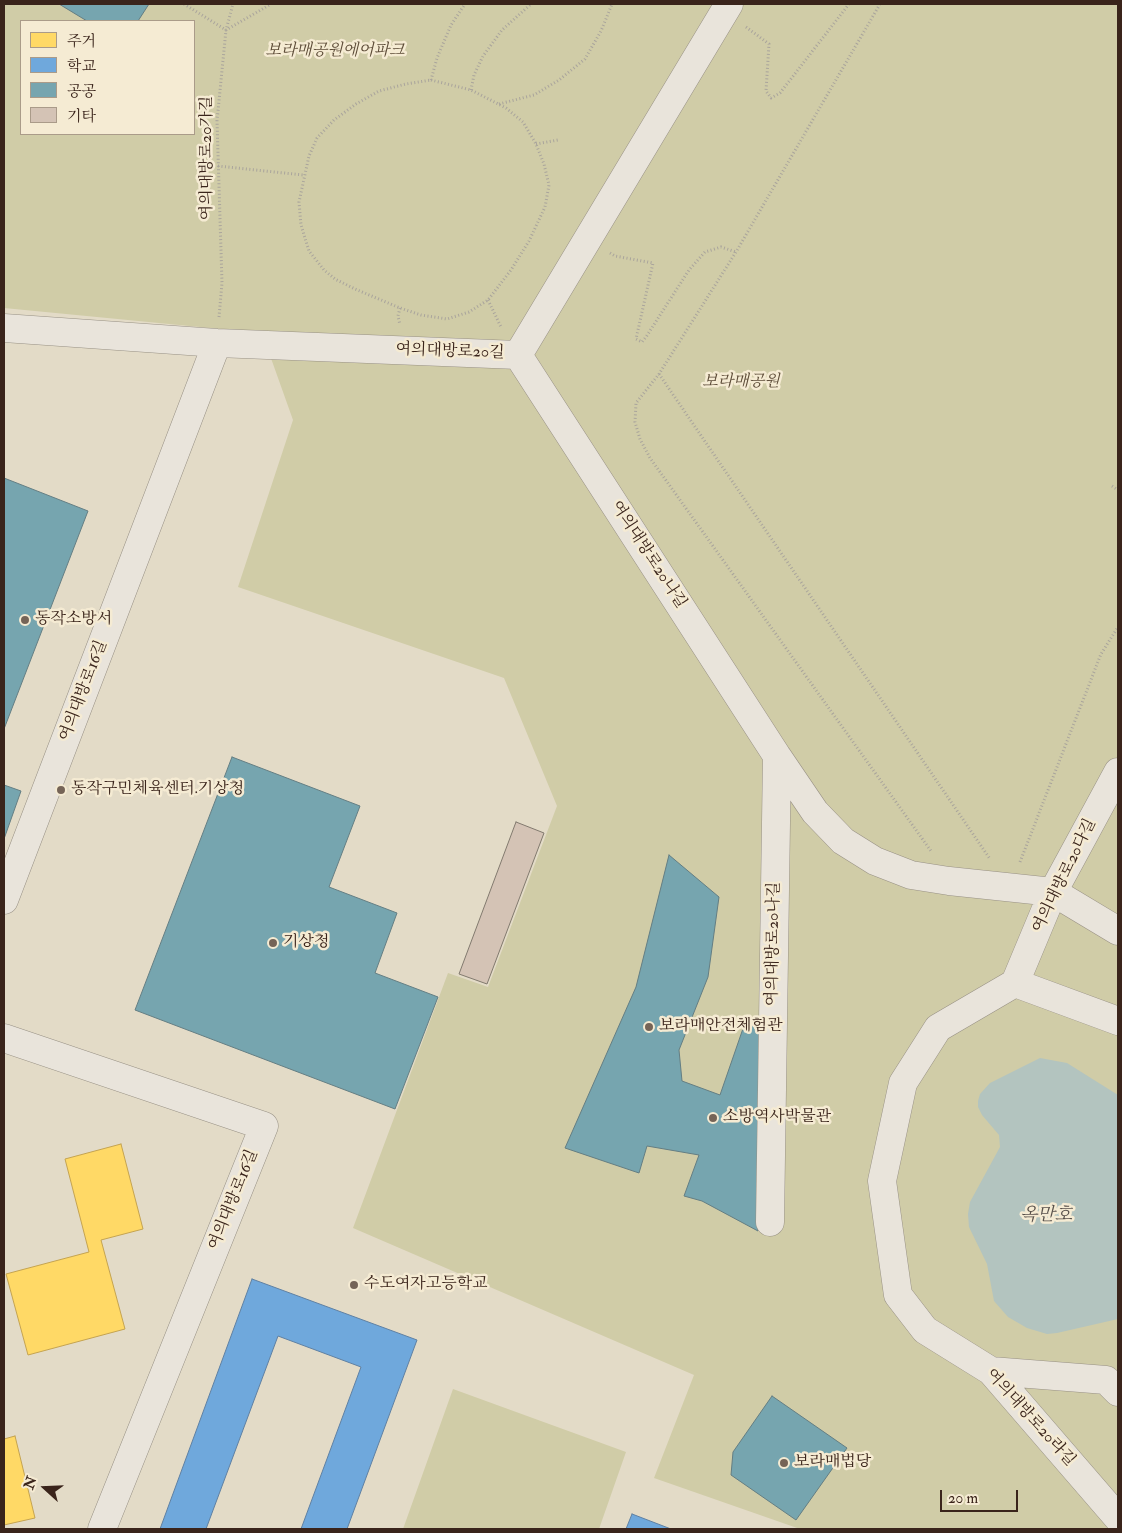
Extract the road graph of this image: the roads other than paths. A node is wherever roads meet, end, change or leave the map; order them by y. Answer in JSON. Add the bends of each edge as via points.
{"nodes":[{"id":1,"x":726,"y":9,"type":"edge"},
{"id":2,"x":4,"y":328,"type":"edge"},
{"id":3,"x":217,"y":343,"type":"junction"},
{"id":4,"x":518,"y":355,"type":"junction"},
{"id":5,"x":777,"y":756,"type":"junction"},
{"id":6,"x":1118,"y":772,"type":"edge"},
{"id":7,"x":1053,"y":892,"type":"junction"},
{"id":8,"x":4,"y":900,"type":"edge"},
{"id":9,"x":1118,"y":931,"type":"edge"},
{"id":10,"x":1015,"y":983,"type":"junction"},
{"id":11,"x":1118,"y":1021,"type":"edge"},
{"id":12,"x":4,"y":1038,"type":"edge"},
{"id":13,"x":770,"y":1222,"type":"dead end"},
{"id":14,"x":991,"y":1370,"type":"junction"},
{"id":15,"x":1118,"y":1392,"type":"edge"},
{"id":16,"x":1118,"y":1518,"type":"edge"},
{"id":17,"x":102,"y":1529,"type":"edge"}],
"edges":[{"from":1,"to":4,"type":"street","name":"여의대방로20길"},
{"from":2,"to":3,"type":"street","name":"여의대방로20길"},
{"from":3,"to":4,"type":"street","name":"여의대방로20길"},
{"from":3,"to":8,"type":"street","name":"여의대방로16길"},
{"from":4,"to":5,"type":"street","name":"여의대방로20나길"},
{"from":5,"to":7,"type":"street","name":"여의대방로20나길","via":[[815,812],[843,841],[875,861],[911,875]]},
{"from":5,"to":13,"type":"street","name":"여의대방로20나길"},
{"from":6,"to":7,"type":"street","name":"여의대방로20다길"},
{"from":7,"to":9,"type":"street","name":"여의대방로20나길"},
{"from":7,"to":10,"type":"street","name":"여의대방로20다길"},
{"from":10,"to":11,"type":"street"},
{"from":10,"to":14,"type":"street","name":"여의대방로20라길","via":[[938,1028],[903,1083],[882,1181],[898,1295],[925,1330]]},
{"from":12,"to":17,"type":"street","name":"여의대방로16길","via":[[264,1126]]},
{"from":14,"to":15,"type":"street","via":[[1106,1380]]},
{"from":14,"to":16,"type":"street","name":"여의대방로20라길"}]}
